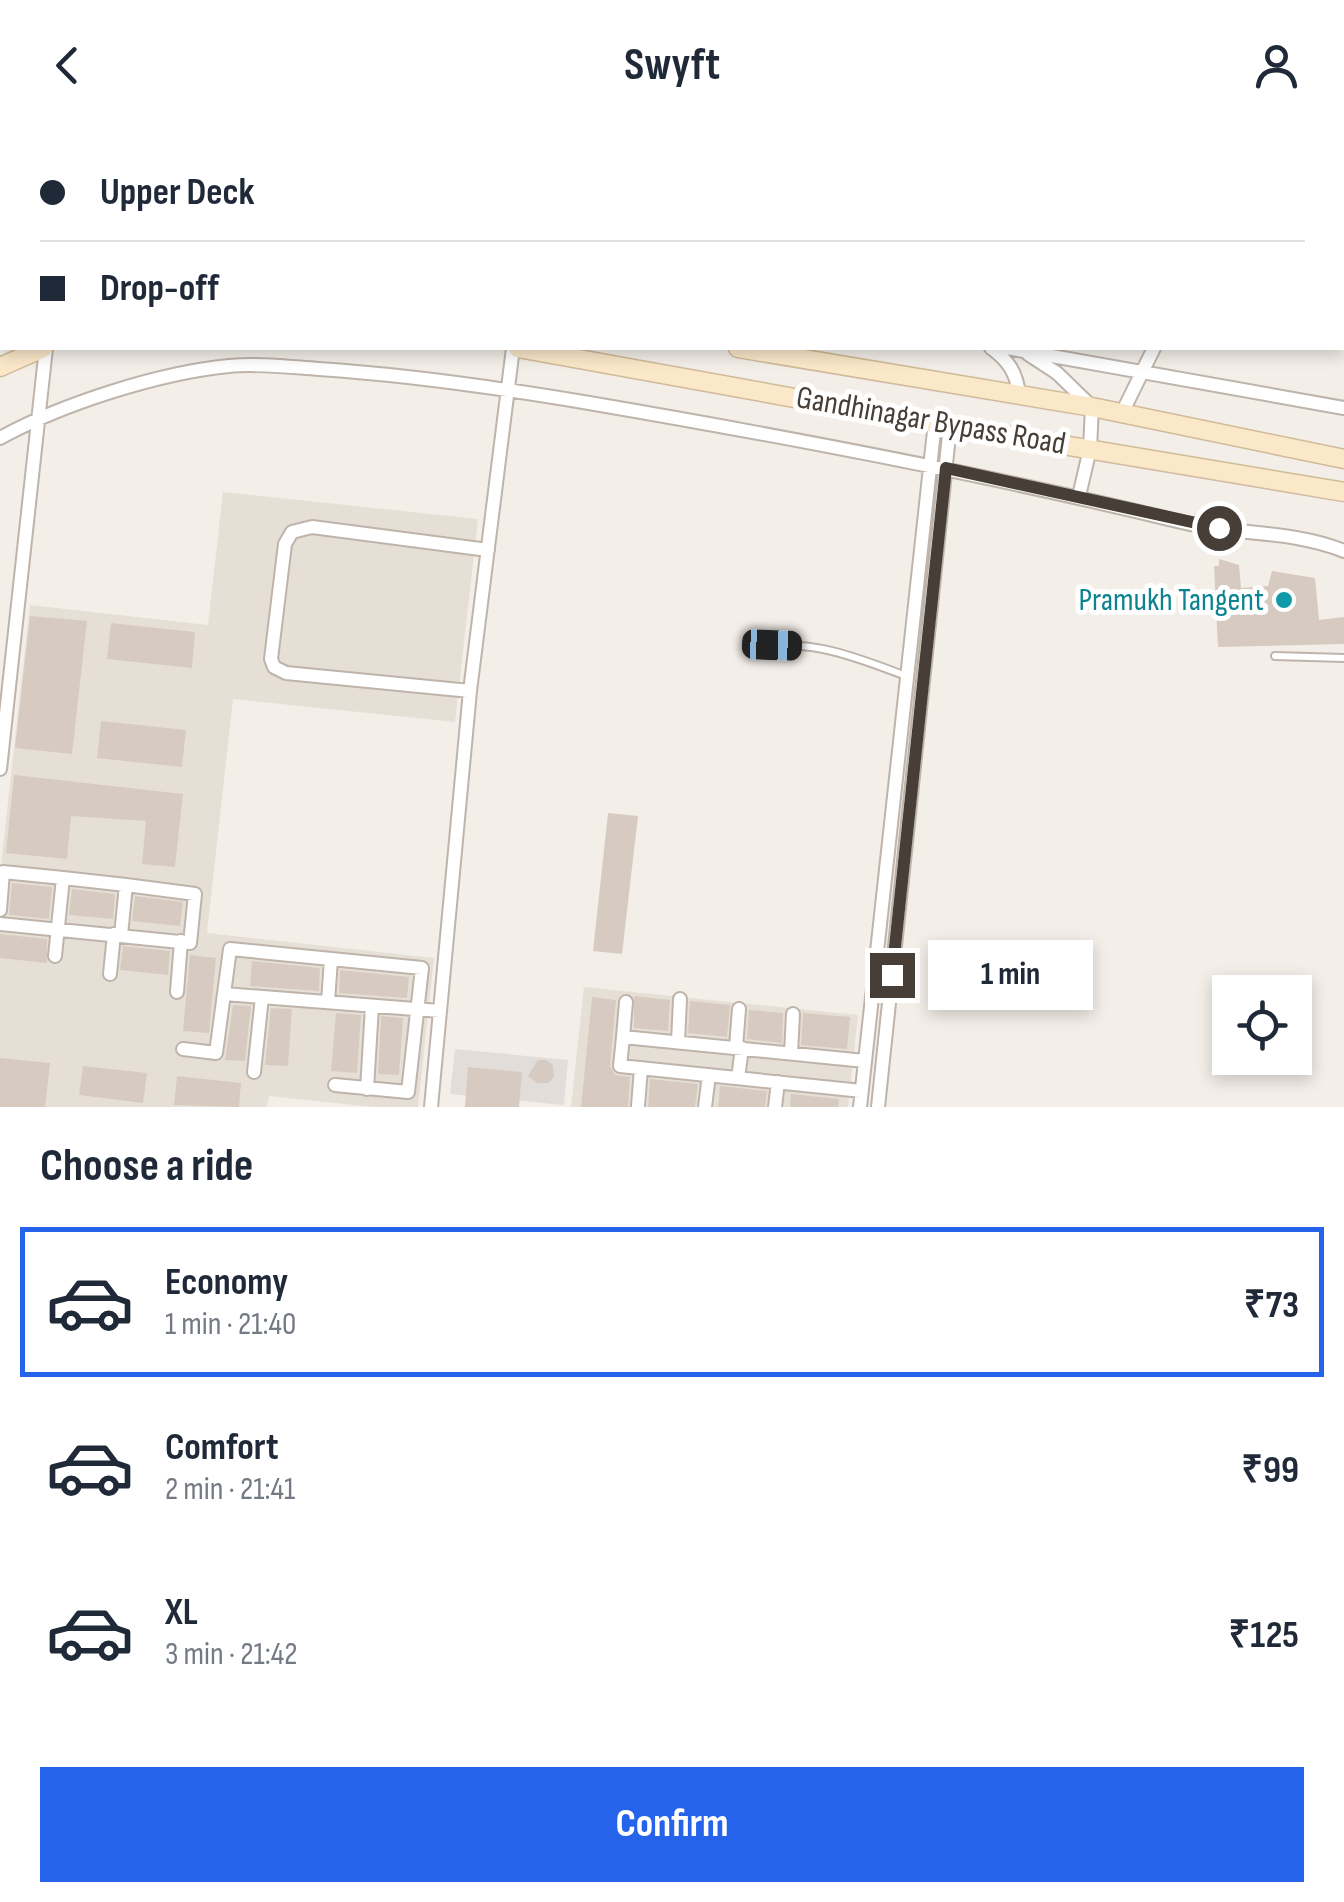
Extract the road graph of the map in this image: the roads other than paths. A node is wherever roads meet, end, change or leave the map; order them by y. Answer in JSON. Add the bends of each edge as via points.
{"nodes":[{"id":1,"x":39,"y":350,"type":"edge"},
{"id":2,"x":44,"y":350,"type":"edge"},
{"id":3,"x":515,"y":350,"type":"edge"},
{"id":4,"x":526,"y":350,"type":"edge"},
{"id":5,"x":750,"y":350,"type":"edge"},
{"id":6,"x":994,"y":350,"type":"edge"},
{"id":7,"x":1021,"y":350,"type":"edge"},
{"id":8,"x":1153,"y":350,"type":"edge"},
{"id":9,"x":0,"y":367,"type":"edge"},
{"id":10,"x":1142,"y":371,"type":"junction"},
{"id":11,"x":507,"y":389,"type":"junction"},
{"id":12,"x":1019,"y":395,"type":"junction"},
{"id":13,"x":1092,"y":407,"type":"junction"},
{"id":14,"x":1344,"y":408,"type":"edge"},
{"id":15,"x":1122,"y":413,"type":"junction"},
{"id":16,"x":39,"y":416,"type":"junction"},
{"id":17,"x":942,"y":424,"type":"junction"},
{"id":18,"x":0,"y":438,"type":"edge"},
{"id":19,"x":1090,"y":449,"type":"junction"},
{"id":20,"x":1344,"y":459,"type":"edge"},
{"id":21,"x":930,"y":464,"type":"junction"},
{"id":22,"x":946,"y":468,"type":"junction"},
{"id":23,"x":1344,"y":492,"type":"edge"},
{"id":24,"x":1079,"y":496,"type":"junction"},
{"id":25,"x":488,"y":550,"type":"junction"},
{"id":26,"x":1344,"y":551,"type":"edge"},
{"id":27,"x":751,"y":653,"type":"dead end"},
{"id":28,"x":1275,"y":656,"type":"dead end"},
{"id":29,"x":1344,"y":658,"type":"edge"},
{"id":30,"x":907,"y":676,"type":"junction"},
{"id":31,"x":470,"y":691,"type":"junction"},
{"id":32,"x":0,"y":769,"type":"edge"},
{"id":33,"x":63,"y":878,"type":"junction"},
{"id":34,"x":126,"y":885,"type":"junction"},
{"id":35,"x":0,"y":910,"type":"edge"},
{"id":36,"x":0,"y":924,"type":"edge"},
{"id":37,"x":58,"y":929,"type":"junction"},
{"id":38,"x":118,"y":935,"type":"junction"},
{"id":39,"x":181,"y":941,"type":"junction"},
{"id":40,"x":55,"y":956,"type":"dead end"},
{"id":41,"x":332,"y":959,"type":"junction"},
{"id":42,"x":110,"y":974,"type":"dead end"},
{"id":43,"x":177,"y":992,"type":"dead end"},
{"id":44,"x":224,"y":994,"type":"junction"},
{"id":45,"x":262,"y":997,"type":"junction"},
{"id":46,"x":680,"y":999,"type":"dead end"},
{"id":47,"x":328,"y":1002,"type":"junction"},
{"id":48,"x":626,"y":1002,"type":"dead end"},
{"id":49,"x":372,"y":1006,"type":"junction"},
{"id":50,"x":739,"y":1009,"type":"dead end"},
{"id":51,"x":417,"y":1010,"type":"junction"},
{"id":52,"x":440,"y":1012,"type":"junction"},
{"id":53,"x":793,"y":1014,"type":"dead end"},
{"id":54,"x":623,"y":1037,"type":"junction"},
{"id":55,"x":678,"y":1042,"type":"junction"},
{"id":56,"x":183,"y":1048,"type":"dead end"},
{"id":57,"x":739,"y":1048,"type":"junction"},
{"id":58,"x":791,"y":1053,"type":"junction"},
{"id":59,"x":865,"y":1061,"type":"junction"},
{"id":60,"x":642,"y":1068,"type":"junction"},
{"id":61,"x":254,"y":1072,"type":"dead end"},
{"id":62,"x":709,"y":1075,"type":"junction"},
{"id":63,"x":738,"y":1078,"type":"junction"},
{"id":64,"x":778,"y":1082,"type":"junction"},
{"id":65,"x":334,"y":1085,"type":"dead end"},
{"id":66,"x":367,"y":1088,"type":"junction"},
{"id":67,"x":862,"y":1091,"type":"junction"},
{"id":68,"x":638,"y":1106,"type":"edge"},
{"id":69,"x":430,"y":1107,"type":"edge"},
{"id":70,"x":705,"y":1107,"type":"edge"},
{"id":71,"x":776,"y":1107,"type":"edge"},
{"id":72,"x":860,"y":1107,"type":"edge"},
{"id":73,"x":878,"y":1107,"type":"edge"}],
"edges":[{"from":1,"to":9,"type":"main road"},
{"from":2,"to":16,"type":"street"},
{"from":3,"to":11,"type":"street"},
{"from":4,"to":17,"type":"main road","name":"Gandhinagar Bypass Road"},
{"from":5,"to":12,"type":"main road","name":"Gandhinagar Bypass Road"},
{"from":6,"to":12,"type":"street","via":[[1012,369]]},
{"from":7,"to":10,"type":"street"},
{"from":7,"to":13,"type":"street"},
{"from":8,"to":10,"type":"street"},
{"from":10,"to":14,"type":"street"},
{"from":10,"to":15,"type":"street"},
{"from":11,"to":16,"type":"street","via":[[376,372],[229,366]]},
{"from":11,"to":21,"type":"street"},
{"from":11,"to":25,"type":"street"},
{"from":12,"to":13,"type":"main road","name":"Gandhinagar Bypass Road"},
{"from":13,"to":15,"type":"main road","name":"Gandhinagar Bypass Road"},
{"from":13,"to":19,"type":"street"},
{"from":15,"to":20,"type":"main road","name":"Gandhinagar Bypass Road"},
{"from":16,"to":18,"type":"street"},
{"from":16,"to":32,"type":"street"},
{"from":17,"to":19,"type":"main road","name":"Gandhinagar Bypass Road"},
{"from":17,"to":21,"type":"street"},
{"from":17,"to":22,"type":"street"},
{"from":19,"to":23,"type":"main road","name":"Gandhinagar Bypass Road"},
{"from":19,"to":24,"type":"street"},
{"from":21,"to":22,"type":"street"},
{"from":21,"to":30,"type":"street"},
{"from":22,"to":24,"type":"street"},
{"from":22,"to":73,"type":"street"},
{"from":24,"to":26,"type":"street","via":[[1188,524]]},
{"from":25,"to":31,"type":"street"},
{"from":25,"to":31,"type":"street","via":[[312,527],[292,532],[285,544],[274,667]]},
{"from":27,"to":30,"type":"lane","via":[[799,646]]},
{"from":28,"to":29,"type":"lane"},
{"from":30,"to":59,"type":"street"},
{"from":31,"to":52,"type":"street"},
{"from":33,"to":34,"type":"street"},
{"from":33,"to":35,"type":"street","via":[[3,872]]},
{"from":33,"to":37,"type":"street"},
{"from":34,"to":38,"type":"street"},
{"from":34,"to":39,"type":"street","via":[[196,894],[190,942]]},
{"from":36,"to":37,"type":"street"},
{"from":37,"to":38,"type":"street"},
{"from":37,"to":40,"type":"street"},
{"from":38,"to":39,"type":"street"},
{"from":38,"to":42,"type":"street"},
{"from":39,"to":43,"type":"street"},
{"from":41,"to":44,"type":"street","via":[[230,949]]},
{"from":41,"to":47,"type":"street"},
{"from":41,"to":51,"type":"street","via":[[422,968]]},
{"from":44,"to":45,"type":"street"},
{"from":44,"to":56,"type":"street","via":[[216,1053]]},
{"from":45,"to":47,"type":"street"},
{"from":45,"to":61,"type":"street"},
{"from":46,"to":55,"type":"street"},
{"from":47,"to":49,"type":"street"},
{"from":48,"to":54,"type":"street"},
{"from":49,"to":51,"type":"street"},
{"from":49,"to":66,"type":"street"},
{"from":50,"to":57,"type":"street"},
{"from":51,"to":52,"type":"street"},
{"from":51,"to":66,"type":"street","via":[[408,1092]]},
{"from":52,"to":69,"type":"street"},
{"from":53,"to":58,"type":"street"},
{"from":54,"to":55,"type":"street"},
{"from":54,"to":60,"type":"street","via":[[620,1066]]},
{"from":55,"to":57,"type":"street"},
{"from":57,"to":58,"type":"street"},
{"from":57,"to":63,"type":"street"},
{"from":58,"to":59,"type":"street"},
{"from":59,"to":67,"type":"street"},
{"from":60,"to":62,"type":"street"},
{"from":60,"to":68,"type":"street"},
{"from":62,"to":63,"type":"street"},
{"from":62,"to":70,"type":"street"},
{"from":63,"to":64,"type":"street"},
{"from":64,"to":67,"type":"street"},
{"from":64,"to":71,"type":"street"},
{"from":65,"to":66,"type":"street"},
{"from":67,"to":72,"type":"street"}]}
